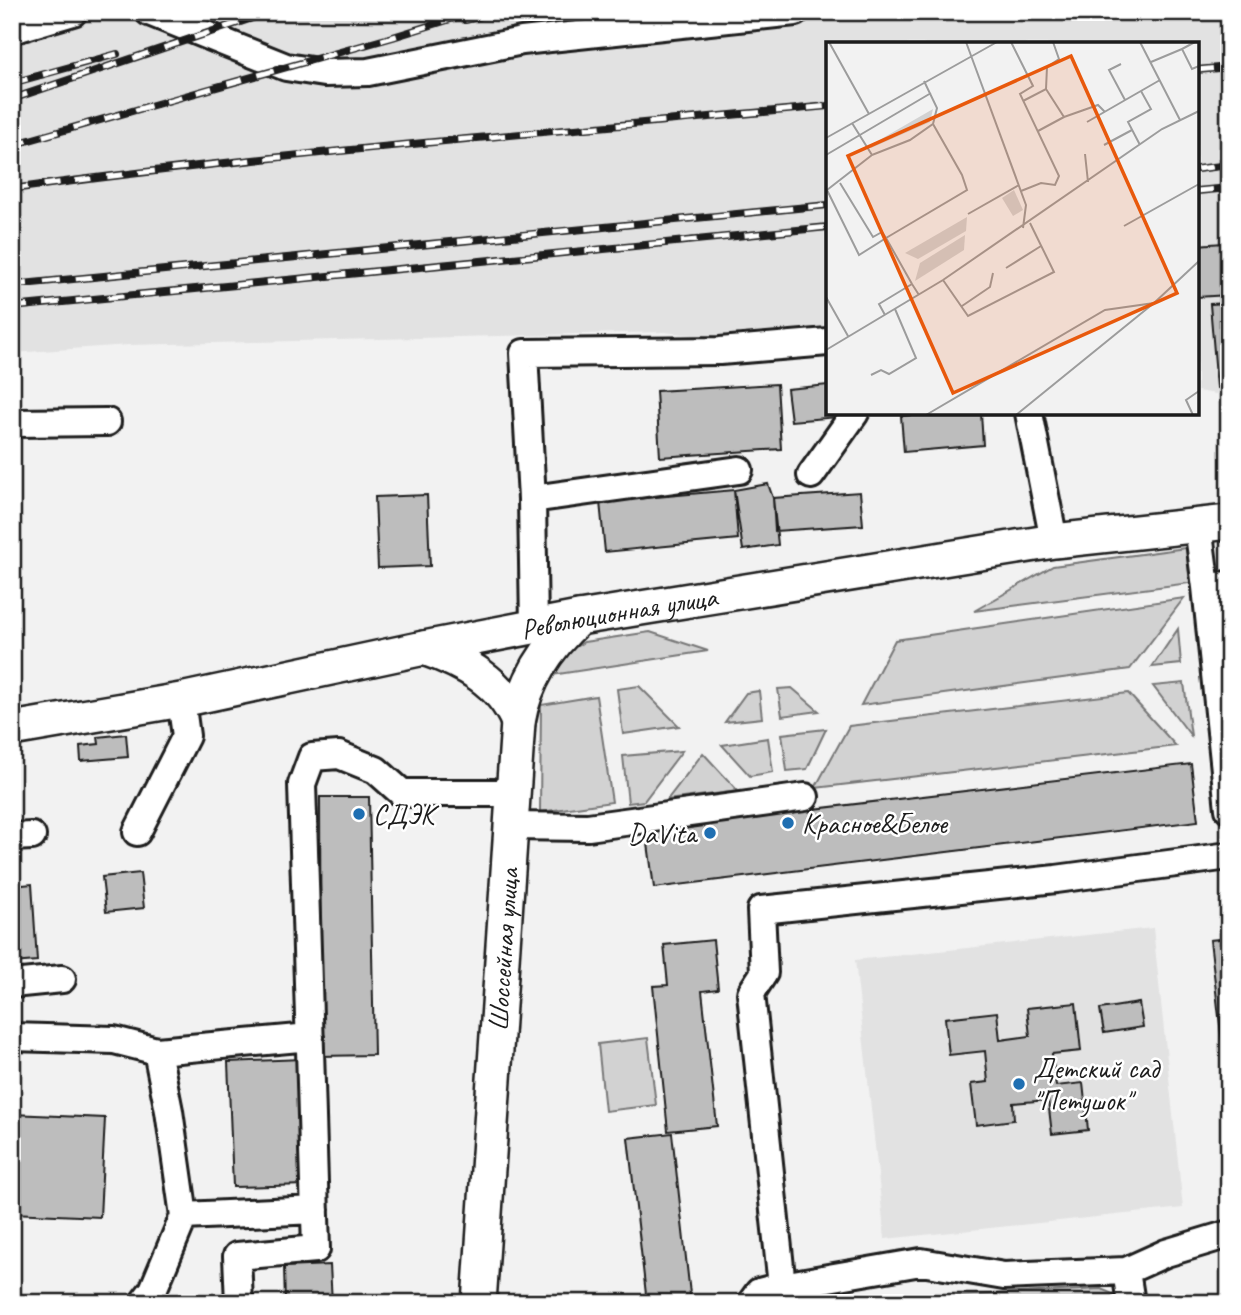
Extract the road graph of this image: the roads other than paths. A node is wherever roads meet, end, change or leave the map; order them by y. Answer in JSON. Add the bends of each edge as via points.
{"nodes":[{"id":1,"x":73,"y":12,"type":"edge"},
{"id":2,"x":149,"y":12,"type":"edge"},
{"id":3,"x":795,"y":12,"type":"edge"},
{"id":4,"x":12,"y":30,"type":"edge"},
{"id":5,"x":826,"y":342,"type":"edge"},
{"id":6,"x":854,"y":415,"type":"edge"},
{"id":7,"x":1029,"y":415,"type":"edge"},
{"id":8,"x":107,"y":422,"type":"dead end"},
{"id":9,"x":12,"y":423,"type":"edge"},
{"id":10,"x":739,"y":470,"type":"dead end"},
{"id":11,"x":811,"y":475,"type":"dead end"},
{"id":12,"x":531,"y":499,"type":"junction"},
{"id":13,"x":1213,"y":524,"type":"edge"},
{"id":14,"x":1054,"y":541,"type":"junction"},
{"id":15,"x":1217,"y":586,"type":"edge"},
{"id":16,"x":579,"y":618,"type":"junction"},
{"id":17,"x":534,"y":626,"type":"junction"},
{"id":18,"x":424,"y":648,"type":"junction"},
{"id":19,"x":181,"y":700,"type":"junction"},
{"id":20,"x":518,"y":722,"type":"junction"},
{"id":21,"x":12,"y":729,"type":"edge"},
{"id":22,"x":511,"y":793,"type":"junction"},
{"id":23,"x":805,"y":797,"type":"dead end"},
{"id":24,"x":1229,"y":809,"type":"edge"},
{"id":25,"x":509,"y":826,"type":"junction"},
{"id":26,"x":137,"y":832,"type":"dead end"},
{"id":27,"x":1229,"y":856,"type":"edge"},
{"id":28,"x":62,"y":979,"type":"dead end"},
{"id":29,"x":12,"y":984,"type":"edge"},
{"id":30,"x":12,"y":1037,"type":"edge"},
{"id":31,"x":310,"y":1037,"type":"junction"},
{"id":32,"x":157,"y":1051,"type":"junction"},
{"id":33,"x":315,"y":1210,"type":"junction"},
{"id":34,"x":184,"y":1216,"type":"junction"},
{"id":35,"x":1229,"y":1234,"type":"edge"},
{"id":36,"x":1126,"y":1271,"type":"junction"},
{"id":37,"x":782,"y":1286,"type":"junction"},
{"id":38,"x":144,"y":1303,"type":"edge"},
{"id":39,"x":239,"y":1303,"type":"edge"},
{"id":40,"x":479,"y":1303,"type":"edge"},
{"id":41,"x":751,"y":1303,"type":"edge"},
{"id":42,"x":1131,"y":1303,"type":"edge"}],
"edges":[{"from":1,"to":4,"type":"street"},
{"from":2,"to":3,"type":"street","via":[[286,67],[324,73],[368,72],[522,41]]},
{"from":5,"to":12,"type":"street","via":[[720,351],[524,353]]},
{"from":6,"to":11,"type":"street"},
{"from":7,"to":14,"type":"street"},
{"from":8,"to":9,"type":"street"},
{"from":10,"to":12,"type":"street"},
{"from":12,"to":17,"type":"street"},
{"from":13,"to":14,"type":"main road","name":"Революционная улица"},
{"from":13,"to":15,"type":"street"},
{"from":14,"to":16,"type":"main road","name":"Революционная улица"},
{"from":15,"to":24,"type":"street"},
{"from":16,"to":17,"type":"main road","name":"Революционная улица"},
{"from":16,"to":20,"type":"main road","name":"Шоссейная улица","via":[[544,657],[521,704]]},
{"from":17,"to":18,"type":"main road","name":"Революционная улица"},
{"from":18,"to":19,"type":"main road","name":"Революционная улица"},
{"from":18,"to":20,"type":"main road","via":[[477,672],[511,706]]},
{"from":19,"to":21,"type":"main road","name":"Революционная улица"},
{"from":19,"to":26,"type":"street","via":[[186,736]]},
{"from":20,"to":22,"type":"main road","name":"Шоссейная улица"},
{"from":22,"to":25,"type":"main road","name":"Шоссейная улица"},
{"from":22,"to":31,"type":"street","via":[[402,793],[376,770],[339,755],[312,757],[302,784]]},
{"from":23,"to":25,"type":"street","via":[[588,827]]},
{"from":25,"to":40,"type":"main road","name":"Шоссейная улица"},
{"from":27,"to":37,"type":"street","via":[[1056,880],[761,910],[764,973],[751,993]]},
{"from":28,"to":29,"type":"street"},
{"from":30,"to":32,"type":"street","via":[[114,1040]]},
{"from":31,"to":32,"type":"street"},
{"from":31,"to":33,"type":"street"},
{"from":32,"to":34,"type":"street"},
{"from":33,"to":34,"type":"street"},
{"from":33,"to":39,"type":"street","via":[[316,1249],[237,1256]]},
{"from":34,"to":38,"type":"street"},
{"from":35,"to":36,"type":"street"},
{"from":36,"to":37,"type":"street","via":[[1004,1276],[921,1262]]},
{"from":36,"to":42,"type":"street"},
{"from":37,"to":41,"type":"street","via":[[759,1292]]}]}
